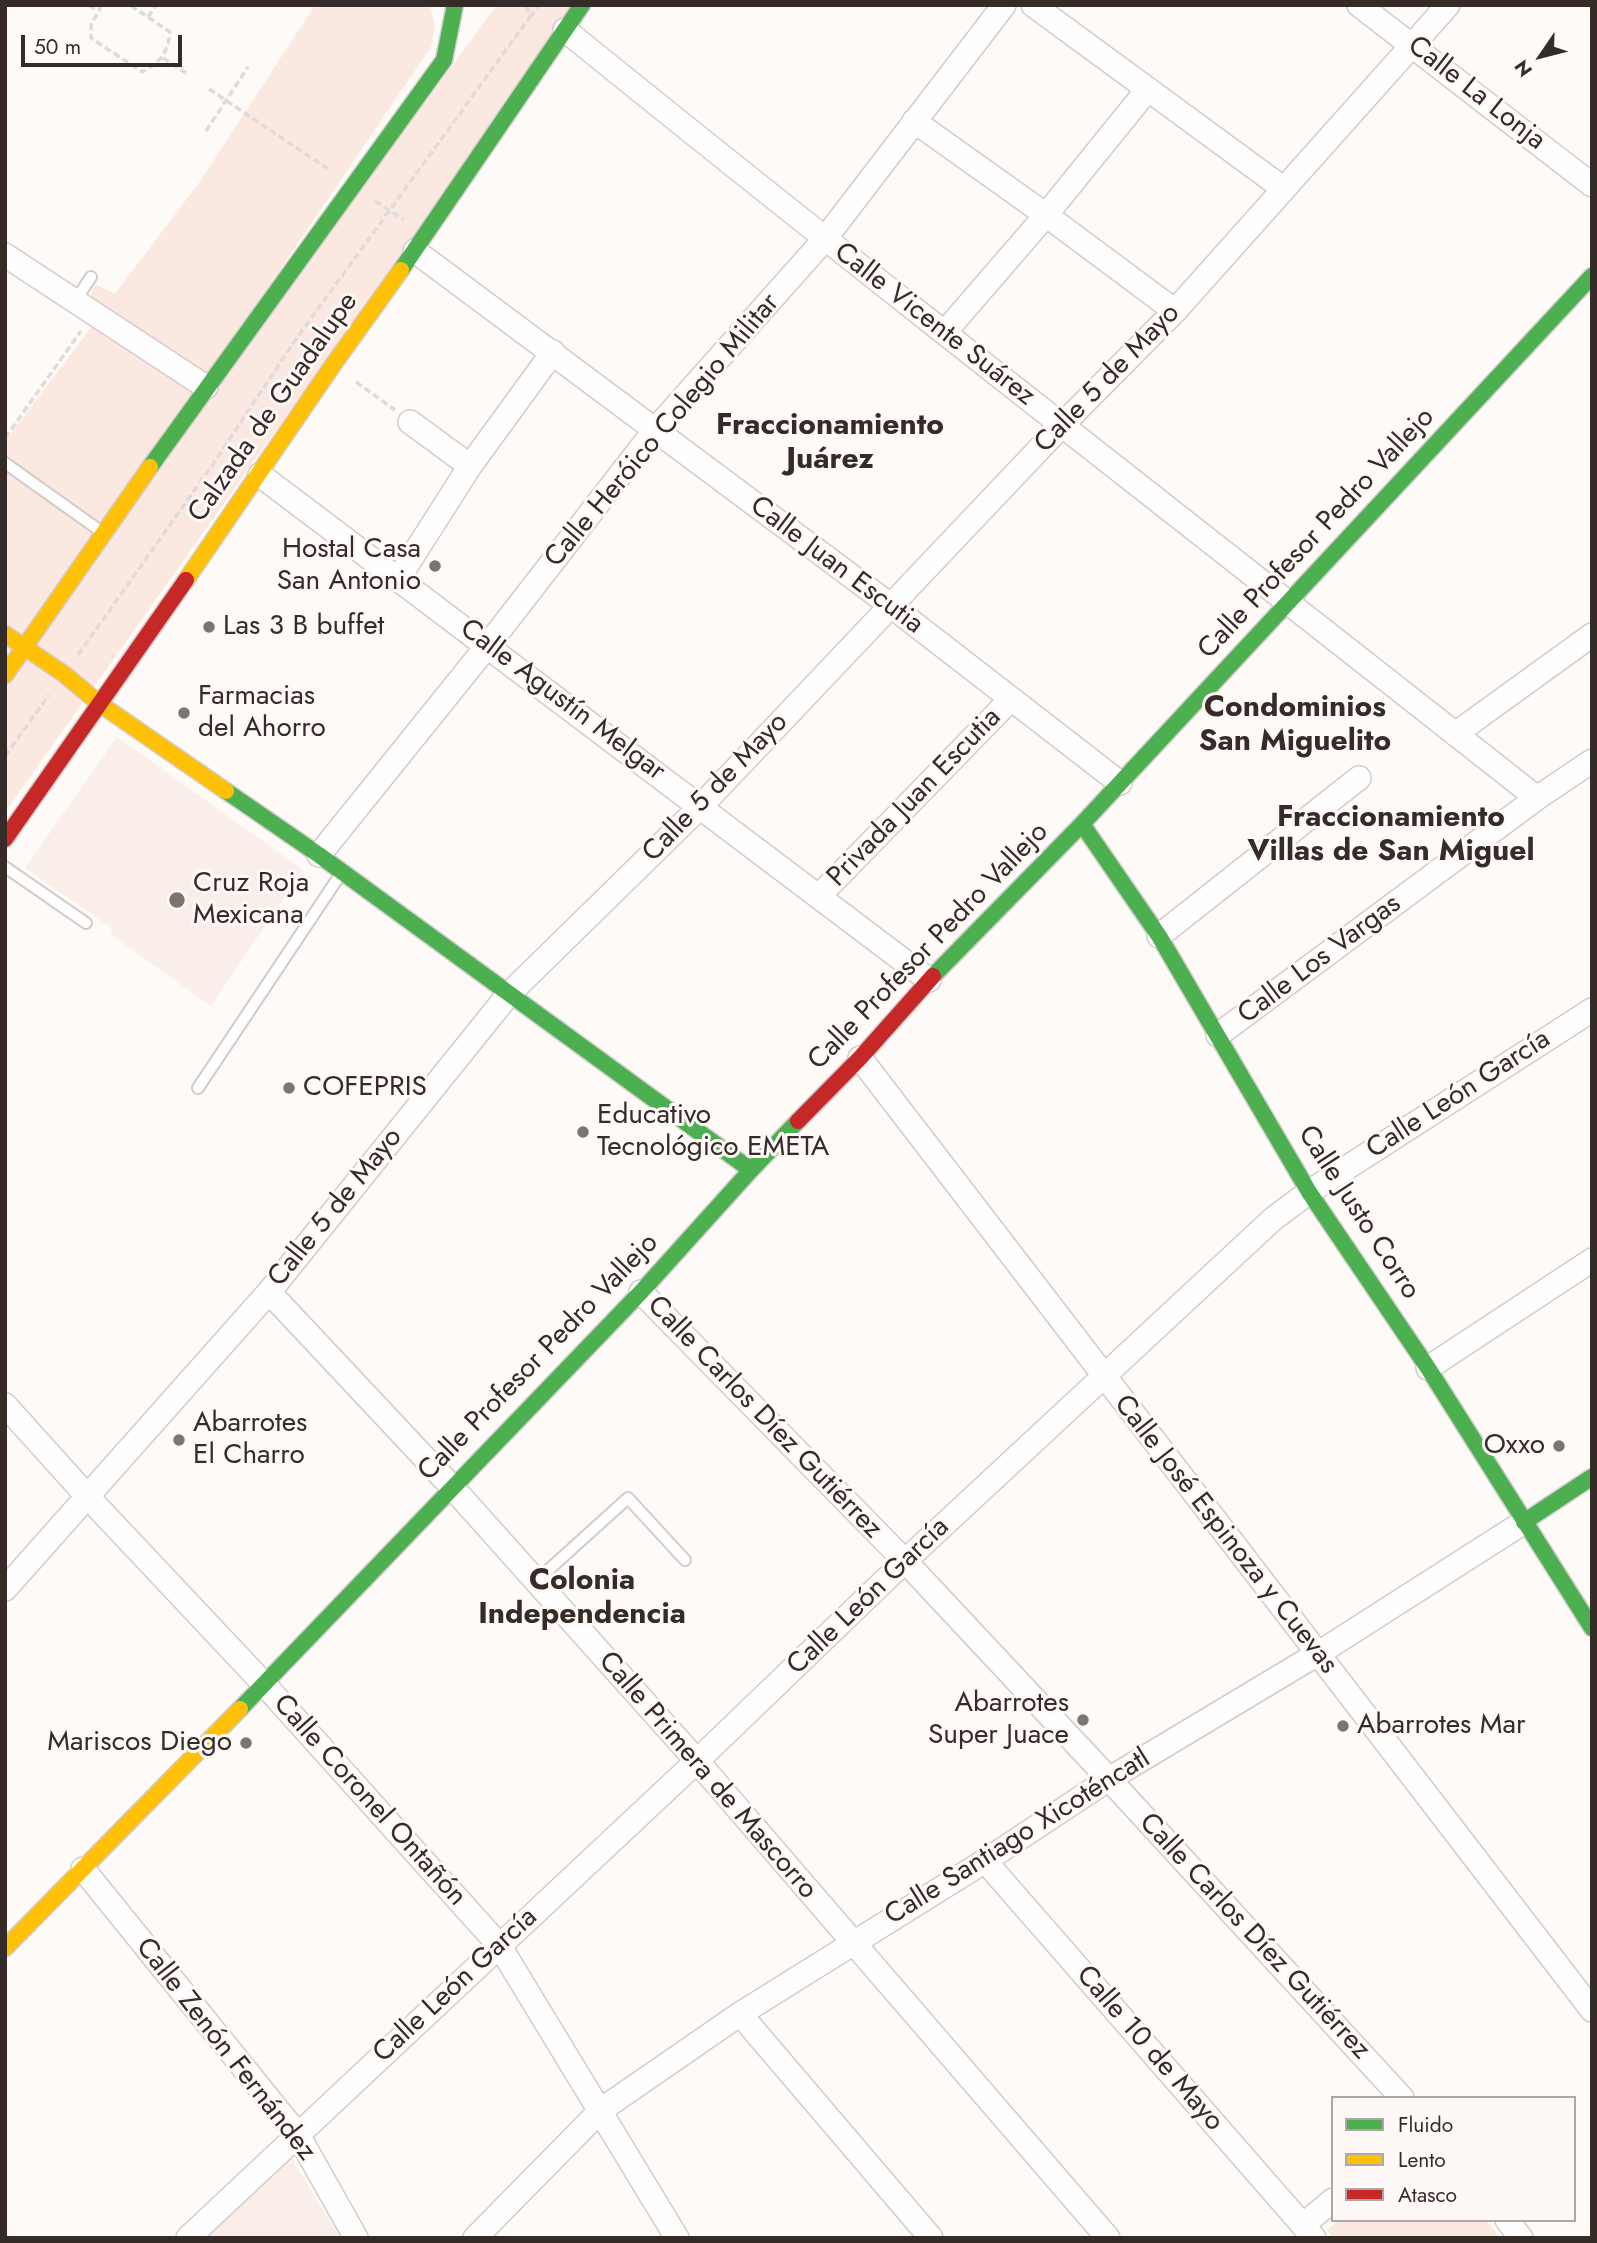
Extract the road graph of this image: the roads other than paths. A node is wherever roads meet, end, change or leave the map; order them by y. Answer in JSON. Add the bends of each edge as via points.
{"nodes":[{"id":1,"x":455,"y":5,"type":"edge"},
{"id":2,"x":582,"y":5,"type":"edge"},
{"id":3,"x":1004,"y":5,"type":"edge"},
{"id":4,"x":1033,"y":5,"type":"edge"},
{"id":5,"x":1359,"y":5,"type":"edge"},
{"id":6,"x":1448,"y":5,"type":"edge"},
{"id":7,"x":565,"y":30,"type":"junction"},
{"id":8,"x":1412,"y":44,"type":"junction"},
{"id":9,"x":1148,"y":89,"type":"junction"},
{"id":10,"x":914,"y":121,"type":"junction"},
{"id":11,"x":1592,"y":185,"type":"edge"},
{"id":12,"x":1284,"y":189,"type":"junction"},
{"id":13,"x":1046,"y":215,"type":"junction"},
{"id":14,"x":824,"y":240,"type":"junction"},
{"id":15,"x":421,"y":243,"type":"junction"},
{"id":16,"x":5,"y":255,"type":"edge"},
{"id":17,"x":1592,"y":276,"type":"edge"},
{"id":18,"x":91,"y":277,"type":"dead end"},
{"id":19,"x":84,"y":307,"type":"junction"},
{"id":20,"x":1175,"y":311,"type":"junction"},
{"id":21,"x":945,"y":331,"type":"junction"},
{"id":22,"x":553,"y":352,"type":"junction"},
{"id":23,"x":206,"y":387,"type":"junction"},
{"id":24,"x":411,"y":422,"type":"road end"},
{"id":25,"x":1063,"y":424,"type":"junction"},
{"id":26,"x":655,"y":430,"type":"junction"},
{"id":27,"x":5,"y":463,"type":"edge"},
{"id":28,"x":470,"y":467,"type":"junction"},
{"id":29,"x":260,"y":475,"type":"junction"},
{"id":30,"x":104,"y":534,"type":"junction"},
{"id":31,"x":398,"y":579,"type":"junction"},
{"id":32,"x":1290,"y":602,"type":"junction"},
{"id":33,"x":890,"y":606,"type":"junction"},
{"id":34,"x":5,"y":634,"type":"edge"},
{"id":35,"x":1592,"y":635,"type":"edge"},
{"id":36,"x":488,"y":645,"type":"junction"},
{"id":37,"x":25,"y":648,"type":"junction"},
{"id":38,"x":5,"y":675,"type":"edge"},
{"id":39,"x":1011,"y":699,"type":"junction"},
{"id":40,"x":100,"y":704,"type":"junction"},
{"id":41,"x":1455,"y":734,"type":"junction"},
{"id":42,"x":1592,"y":761,"type":"edge"},
{"id":43,"x":1359,"y":778,"type":"dead end"},
{"id":44,"x":1120,"y":783,"type":"junction"},
{"id":45,"x":1537,"y":798,"type":"junction"},
{"id":46,"x":701,"y":806,"type":"junction"},
{"id":47,"x":1082,"y":824,"type":"junction"},
{"id":48,"x":5,"y":839,"type":"edge"},
{"id":49,"x":320,"y":855,"type":"junction"},
{"id":50,"x":5,"y":867,"type":"edge"},
{"id":51,"x":342,"y":872,"type":"junction"},
{"id":52,"x":819,"y":896,"type":"junction"},
{"id":53,"x":86,"y":923,"type":"dead end"},
{"id":54,"x":1158,"y":936,"type":"junction"},
{"id":55,"x":929,"y":980,"type":"junction"},
{"id":56,"x":508,"y":995,"type":"junction"},
{"id":57,"x":1592,"y":1010,"type":"edge"},
{"id":58,"x":1218,"y":1035,"type":"junction"},
{"id":59,"x":860,"y":1058,"type":"junction"},
{"id":60,"x":198,"y":1087,"type":"dead end"},
{"id":61,"x":751,"y":1170,"type":"junction"},
{"id":62,"x":1309,"y":1192,"type":"junction"},
{"id":63,"x":1592,"y":1260,"type":"edge"},
{"id":64,"x":270,"y":1292,"type":"junction"},
{"id":65,"x":641,"y":1292,"type":"junction"},
{"id":66,"x":1429,"y":1368,"type":"junction"},
{"id":67,"x":1103,"y":1378,"type":"junction"},
{"id":68,"x":5,"y":1405,"type":"edge"},
{"id":69,"x":1592,"y":1477,"type":"edge"},
{"id":70,"x":452,"y":1487,"type":"junction"},
{"id":71,"x":87,"y":1496,"type":"junction"},
{"id":72,"x":1524,"y":1522,"type":"junction"},
{"id":73,"x":685,"y":1560,"type":"dead end"},
{"id":74,"x":905,"y":1561,"type":"junction"},
{"id":75,"x":535,"y":1582,"type":"junction"},
{"id":76,"x":5,"y":1589,"type":"edge"},
{"id":77,"x":1592,"y":1628,"type":"edge"},
{"id":78,"x":1318,"y":1653,"type":"junction"},
{"id":79,"x":264,"y":1684,"type":"junction"},
{"id":80,"x":697,"y":1761,"type":"junction"},
{"id":81,"x":1109,"y":1779,"type":"junction"},
{"id":82,"x":985,"y":1861,"type":"junction"},
{"id":83,"x":83,"y":1869,"type":"junction"},
{"id":84,"x":853,"y":1942,"type":"junction"},
{"id":85,"x":499,"y":1945,"type":"junction"},
{"id":86,"x":5,"y":1948,"type":"edge"},
{"id":87,"x":1592,"y":2010,"type":"edge"},
{"id":88,"x":740,"y":2014,"type":"junction"},
{"id":89,"x":1400,"y":2096,"type":"edge"},
{"id":90,"x":601,"y":2110,"type":"junction"},
{"id":91,"x":298,"y":2135,"type":"junction"},
{"id":92,"x":1331,"y":2202,"type":"edge"},
{"id":93,"x":1509,"y":2222,"type":"edge"},
{"id":94,"x":1308,"y":2231,"type":"edge"},
{"id":95,"x":189,"y":2237,"type":"edge"},
{"id":96,"x":356,"y":2238,"type":"edge"},
{"id":97,"x":475,"y":2238,"type":"edge"},
{"id":98,"x":677,"y":2238,"type":"edge"},
{"id":99,"x":931,"y":2238,"type":"edge"},
{"id":100,"x":1108,"y":2238,"type":"edge"},
{"id":101,"x":1521,"y":2238,"type":"edge"}],
"edges":[{"from":1,"to":23,"type":"street","via":[[444,60]]},
{"from":2,"to":7,"type":"street","name":"Calzada de Guadalupe"},
{"from":3,"to":10,"type":"street","name":"Calle Heróico Colegio Militar"},
{"from":4,"to":9,"type":"street"},
{"from":5,"to":8,"type":"street","name":"Calle La Lonja"},
{"from":6,"to":8,"type":"street","name":"Calle 5 de Mayo"},
{"from":7,"to":14,"type":"street","name":"Calle Vicente Suárez"},
{"from":7,"to":15,"type":"street","name":"Calzada de Guadalupe"},
{"from":8,"to":11,"type":"street","name":"Calle La Lonja"},
{"from":8,"to":12,"type":"street","name":"Calle 5 de Mayo"},
{"from":9,"to":12,"type":"street"},
{"from":9,"to":13,"type":"street"},
{"from":10,"to":13,"type":"street"},
{"from":10,"to":14,"type":"street","name":"Calle Heróico Colegio Militar"},
{"from":12,"to":20,"type":"street","name":"Calle 5 de Mayo"},
{"from":13,"to":20,"type":"street"},
{"from":13,"to":21,"type":"street"},
{"from":14,"to":21,"type":"street","name":"Calle Vicente Suárez"},
{"from":14,"to":26,"type":"street","name":"Calle Heróico Colegio Militar"},
{"from":15,"to":22,"type":"street","name":"Calle Juan Escutia"},
{"from":15,"to":29,"type":"street","name":"Calzada de Guadalupe"},
{"from":16,"to":19,"type":"street"},
{"from":17,"to":32,"type":"street","name":"Calle Profesor Pedro Vallejo"},
{"from":18,"to":19,"type":"lane"},
{"from":19,"to":23,"type":"street"},
{"from":20,"to":25,"type":"street","name":"Calle 5 de Mayo"},
{"from":21,"to":25,"type":"street","name":"Calle Vicente Suárez"},
{"from":22,"to":26,"type":"street","name":"Calle Juan Escutia"},
{"from":22,"to":28,"type":"street"},
{"from":23,"to":30,"type":"street"},
{"from":24,"to":28,"type":"street"},
{"from":25,"to":32,"type":"street","name":"Calle Vicente Suárez"},
{"from":25,"to":33,"type":"street","name":"Calle 5 de Mayo"},
{"from":26,"to":33,"type":"street","name":"Calle Juan Escutia"},
{"from":26,"to":36,"type":"street","name":"Calle Heróico Colegio Militar"},
{"from":27,"to":30,"type":"lane"},
{"from":28,"to":31,"type":"street"},
{"from":29,"to":31,"type":"street","name":"Calle Agustín Melgar"},
{"from":29,"to":40,"type":"street","name":"Calzada de Guadalupe"},
{"from":30,"to":37,"type":"street"},
{"from":31,"to":36,"type":"street","name":"Calle Agustín Melgar"},
{"from":32,"to":41,"type":"street","name":"Calle Vicente Suárez"},
{"from":32,"to":44,"type":"street","name":"Calle Profesor Pedro Vallejo"},
{"from":33,"to":39,"type":"street","name":"Calle Juan Escutia"},
{"from":33,"to":46,"type":"street","name":"Calle 5 de Mayo"},
{"from":34,"to":37,"type":"street"},
{"from":35,"to":41,"type":"street"},
{"from":36,"to":46,"type":"street","name":"Calle Agustín Melgar"},
{"from":36,"to":49,"type":"street","name":"Calle Heróico Colegio Militar"},
{"from":37,"to":38,"type":"street"},
{"from":37,"to":40,"type":"street"},
{"from":39,"to":44,"type":"street","name":"Calle Juan Escutia"},
{"from":39,"to":52,"type":"street","name":"Privada Juan Escutia"},
{"from":40,"to":48,"type":"street","name":"Calzada de Guadalupe"},
{"from":40,"to":49,"type":"street"},
{"from":41,"to":45,"type":"street","name":"Calle Vicente Suárez"},
{"from":42,"to":45,"type":"street","name":"Calle Los Vargas"},
{"from":43,"to":54,"type":"street"},
{"from":44,"to":47,"type":"street","name":"Calle Profesor Pedro Vallejo"},
{"from":45,"to":58,"type":"street","name":"Calle Los Vargas"},
{"from":46,"to":52,"type":"street","name":"Calle Agustín Melgar"},
{"from":46,"to":56,"type":"street","name":"Calle 5 de Mayo"},
{"from":47,"to":54,"type":"street","name":"Calle Justo Corro"},
{"from":47,"to":55,"type":"street","name":"Calle Profesor Pedro Vallejo"},
{"from":49,"to":51,"type":"street"},
{"from":50,"to":53,"type":"lane"},
{"from":51,"to":56,"type":"street"},
{"from":51,"to":60,"type":"lane"},
{"from":52,"to":55,"type":"street","name":"Calle Agustín Melgar"},
{"from":54,"to":58,"type":"street","name":"Calle Justo Corro"},
{"from":55,"to":59,"type":"street","name":"Calle Profesor Pedro Vallejo"},
{"from":56,"to":61,"type":"street"},
{"from":56,"to":64,"type":"street","name":"Calle 5 de Mayo"},
{"from":57,"to":62,"type":"street","name":"Calle León García"},
{"from":58,"to":62,"type":"street","name":"Calle Justo Corro"},
{"from":59,"to":61,"type":"street","name":"Calle Profesor Pedro Vallejo"},
{"from":59,"to":67,"type":"street","name":"Calle José Espinoza y Cuevas"},
{"from":61,"to":65,"type":"street","name":"Calle Profesor Pedro Vallejo"},
{"from":62,"to":66,"type":"street","name":"Calle Justo Corro"},
{"from":62,"to":67,"type":"street","name":"Calle León García","via":[[1273,1219]]},
{"from":63,"to":66,"type":"street"},
{"from":64,"to":70,"type":"street","name":"Calle Primera de Mascorro"},
{"from":64,"to":71,"type":"street","name":"Calle 5 de Mayo"},
{"from":65,"to":70,"type":"street","name":"Calle Profesor Pedro Vallejo"},
{"from":65,"to":74,"type":"street","name":"Calle Carlos Díez Gutiérrez"},
{"from":66,"to":72,"type":"street","name":"Calle Justo Corro"},
{"from":67,"to":74,"type":"street","name":"Calle León García"},
{"from":67,"to":78,"type":"street","name":"Calle José Espinoza y Cuevas"},
{"from":68,"to":71,"type":"street","name":"Calle Coronel Ontañón"},
{"from":69,"to":72,"type":"street","name":"Calle Santiago Xicoténcatl"},
{"from":70,"to":75,"type":"street","name":"Calle Primera de Mascorro"},
{"from":70,"to":79,"type":"street","name":"Calle Profesor Pedro Vallejo"},
{"from":71,"to":76,"type":"street","name":"Calle 5 de Mayo"},
{"from":71,"to":79,"type":"street","name":"Calle Coronel Ontañón"},
{"from":72,"to":77,"type":"street","name":"Calle Justo Corro"},
{"from":72,"to":78,"type":"street","name":"Calle Santiago Xicoténcatl"},
{"from":73,"to":75,"type":"lane","via":[[628,1498]]},
{"from":74,"to":80,"type":"street","name":"Calle León García"},
{"from":74,"to":81,"type":"street","name":"Calle Carlos Díez Gutiérrez"},
{"from":75,"to":80,"type":"street","name":"Calle Primera de Mascorro"},
{"from":78,"to":81,"type":"street","name":"Calle Santiago Xicoténcatl"},
{"from":78,"to":87,"type":"street","name":"Calle José Espinoza y Cuevas"},
{"from":79,"to":83,"type":"street","name":"Calle Profesor Pedro Vallejo"},
{"from":79,"to":85,"type":"street","name":"Calle Coronel Ontañón"},
{"from":80,"to":84,"type":"street","name":"Calle Primera de Mascorro"},
{"from":80,"to":85,"type":"street","name":"Calle León García"},
{"from":81,"to":82,"type":"street","name":"Calle Santiago Xicoténcatl"},
{"from":81,"to":89,"type":"street","name":"Calle Carlos Díez Gutiérrez"},
{"from":82,"to":84,"type":"street","name":"Calle Santiago Xicoténcatl"},
{"from":82,"to":94,"type":"street","name":"Calle 10 de Mayo"},
{"from":83,"to":86,"type":"street","name":"Calle Profesor Pedro Vallejo"},
{"from":83,"to":91,"type":"street","name":"Calle Zenón Fernández"},
{"from":84,"to":88,"type":"street","name":"Calle Santiago Xicoténcatl"},
{"from":84,"to":100,"type":"street","name":"Calle Primera de Mascorro"},
{"from":85,"to":90,"type":"street","name":"Calle Coronel Ontañón"},
{"from":85,"to":91,"type":"street","name":"Calle León García"},
{"from":88,"to":90,"type":"street","name":"Calle Santiago Xicoténcatl"},
{"from":88,"to":99,"type":"street"},
{"from":90,"to":97,"type":"street","name":"Calle Santiago Xicoténcatl"},
{"from":90,"to":98,"type":"street","name":"Calle Coronel Ontañón"},
{"from":91,"to":95,"type":"street","name":"Calle León García"},
{"from":91,"to":96,"type":"street","name":"Calle Zenón Fernández"},
{"from":92,"to":94,"type":"street"},
{"from":93,"to":101,"type":"street"}]}
